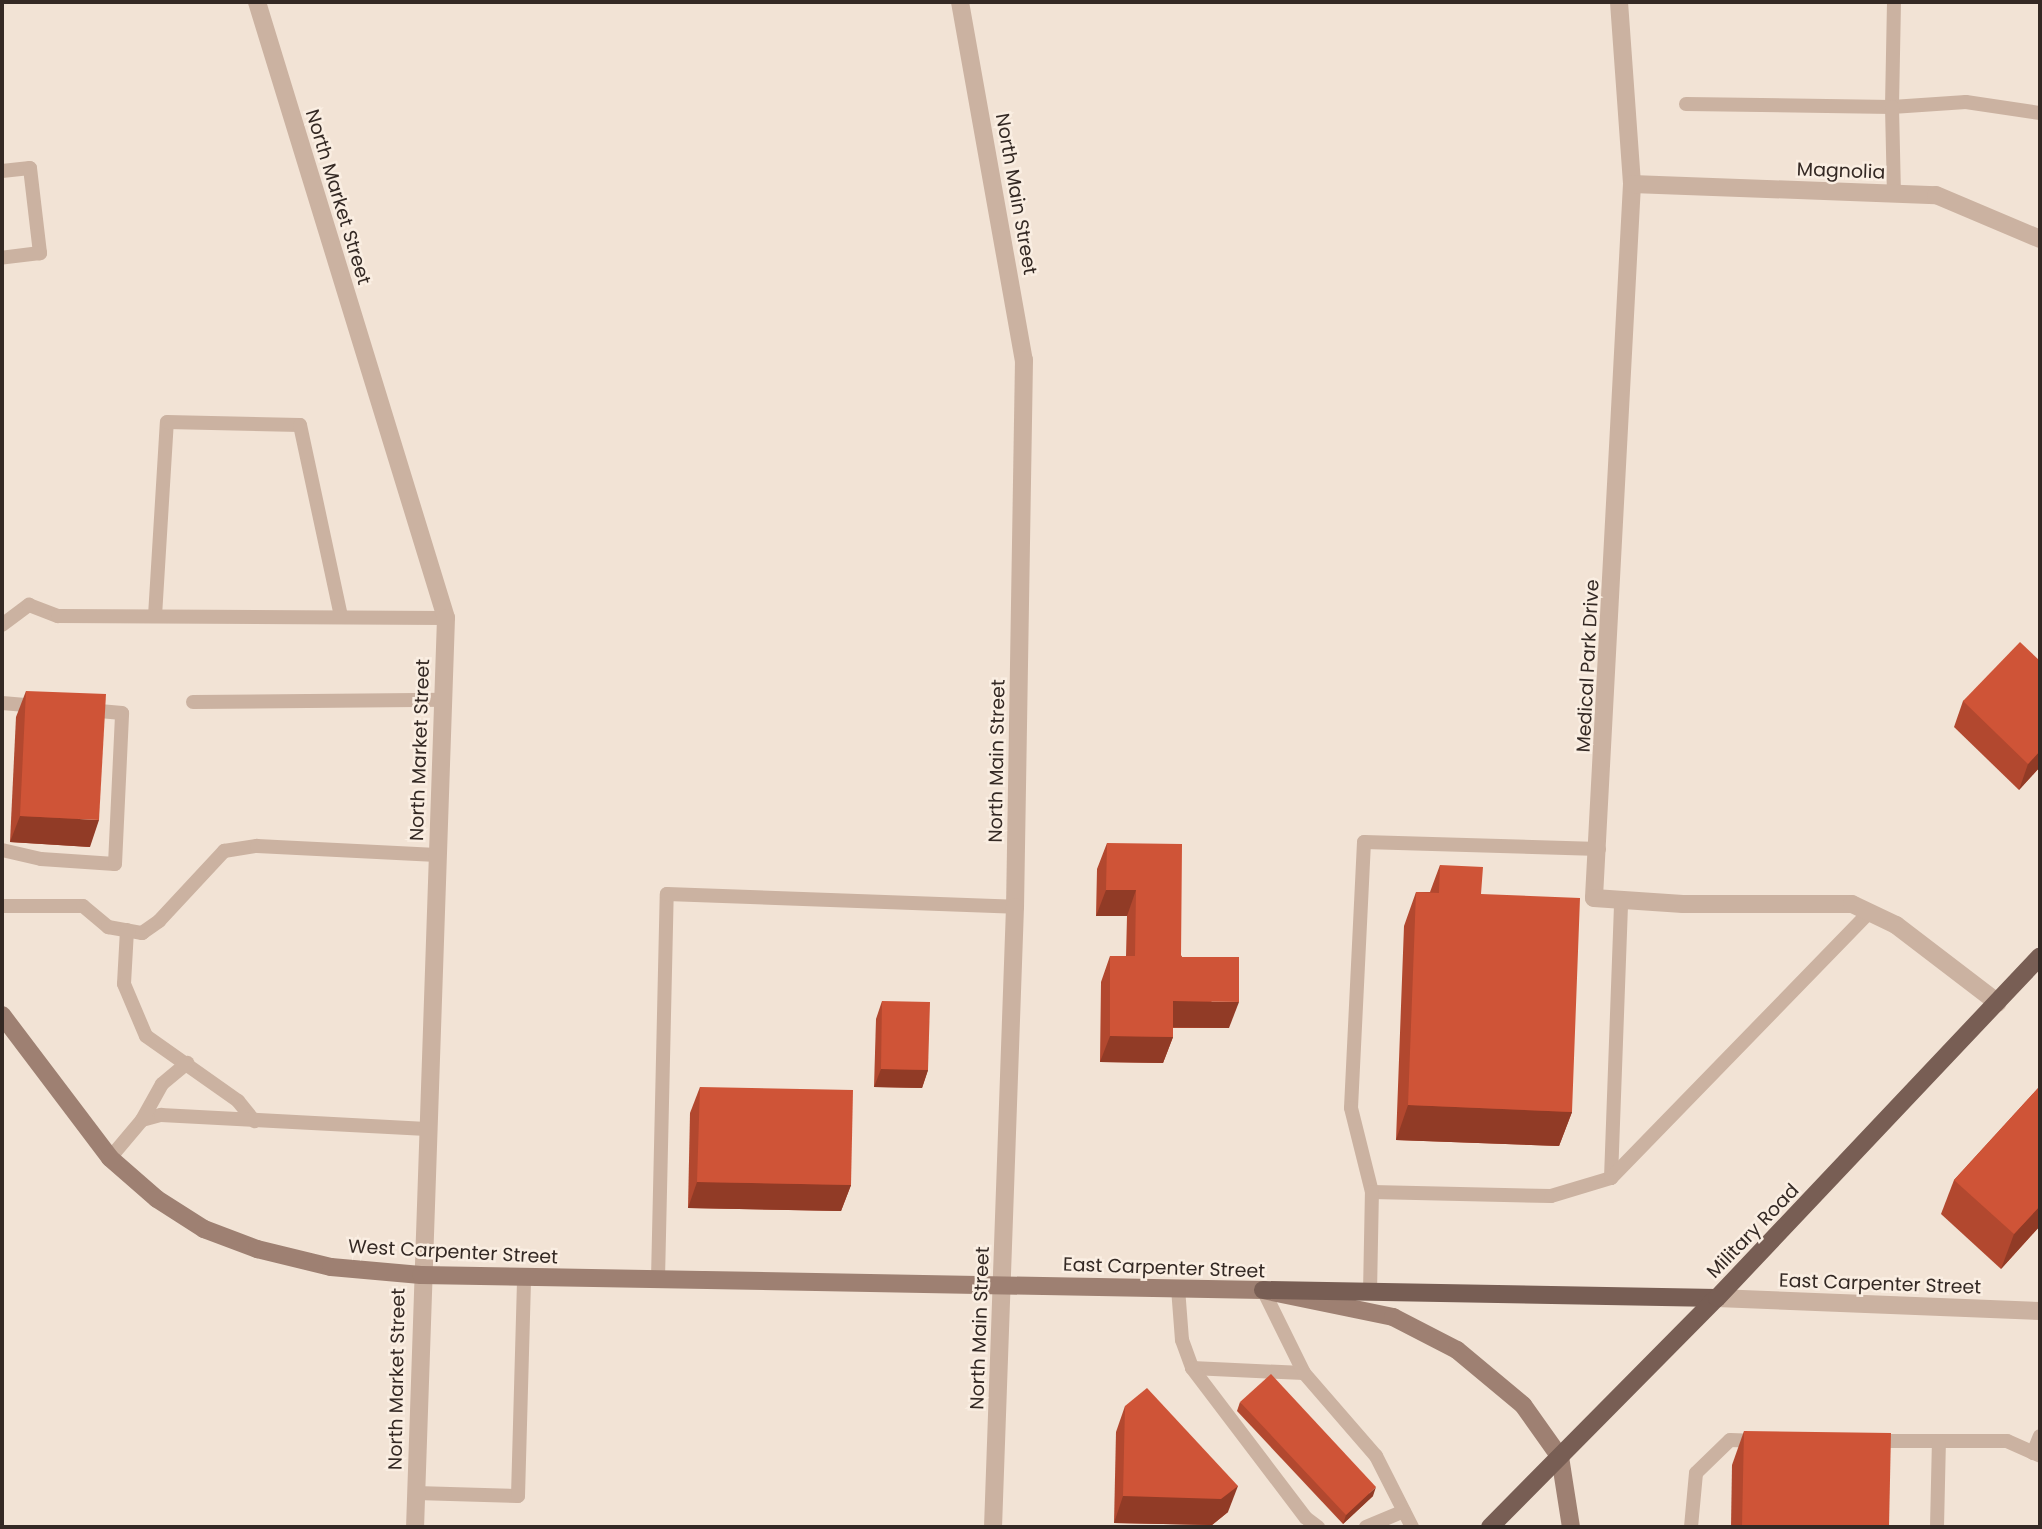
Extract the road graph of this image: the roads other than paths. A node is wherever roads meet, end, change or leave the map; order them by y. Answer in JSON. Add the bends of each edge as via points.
{"nodes":[{"id":1,"x":257,"y":2,"type":"edge"},
{"id":2,"x":960,"y":2,"type":"edge"},
{"id":3,"x":1619,"y":2,"type":"edge"},
{"id":4,"x":1894,"y":2,"type":"edge"},
{"id":5,"x":1686,"y":104,"type":"dead end"},
{"id":6,"x":1892,"y":107,"type":"junction"},
{"id":7,"x":2040,"y":113,"type":"edge"},
{"id":8,"x":2,"y":171,"type":"edge"},
{"id":9,"x":1632,"y":184,"type":"junction"},
{"id":10,"x":1894,"y":194,"type":"junction"},
{"id":11,"x":2040,"y":239,"type":"edge"},
{"id":12,"x":2,"y":258,"type":"edge"},
{"id":13,"x":155,"y":616,"type":"junction"},
{"id":14,"x":341,"y":617,"type":"junction"},
{"id":15,"x":446,"y":618,"type":"junction"},
{"id":16,"x":2,"y":625,"type":"edge"},
{"id":17,"x":444,"y":700,"type":"junction"},
{"id":18,"x":193,"y":702,"type":"dead end"},
{"id":19,"x":2,"y":703,"type":"edge"},
{"id":20,"x":1599,"y":849,"type":"junction"},
{"id":21,"x":2,"y":850,"type":"edge"},
{"id":22,"x":437,"y":855,"type":"junction"},
{"id":23,"x":1621,"y":900,"type":"junction"},
{"id":24,"x":2,"y":906,"type":"edge"},
{"id":25,"x":1015,"y":907,"type":"junction"},
{"id":26,"x":1869,"y":912,"type":"junction"},
{"id":27,"x":127,"y":930,"type":"junction"},
{"id":28,"x":2040,"y":957,"type":"edge"},
{"id":29,"x":1998,"y":1003,"type":"junction"},
{"id":30,"x":2,"y":1015,"type":"edge"},
{"id":31,"x":187,"y":1063,"type":"junction"},
{"id":32,"x":142,"y":1120,"type":"junction"},
{"id":33,"x":254,"y":1121,"type":"junction"},
{"id":34,"x":427,"y":1129,"type":"junction"},
{"id":35,"x":110,"y":1158,"type":"junction"},
{"id":36,"x":1611,"y":1178,"type":"junction"},
{"id":37,"x":1372,"y":1192,"type":"junction"},
{"id":38,"x":421,"y":1275,"type":"junction"},
{"id":39,"x":524,"y":1277,"type":"junction"},
{"id":40,"x":658,"y":1279,"type":"junction"},
{"id":41,"x":1003,"y":1285,"type":"junction"},
{"id":42,"x":1178,"y":1288,"type":"junction"},
{"id":43,"x":1263,"y":1290,"type":"junction"},
{"id":44,"x":1370,"y":1293,"type":"junction"},
{"id":45,"x":1717,"y":1298,"type":"junction"},
{"id":46,"x":2040,"y":1311,"type":"edge"},
{"id":47,"x":1192,"y":1368,"type":"junction"},
{"id":48,"x":1304,"y":1373,"type":"junction"},
{"id":49,"x":2040,"y":1436,"type":"edge"},
{"id":50,"x":1772,"y":1441,"type":"edge"},
{"id":51,"x":1855,"y":1441,"type":"edge"},
{"id":52,"x":1939,"y":1441,"type":"junction"},
{"id":53,"x":2037,"y":1454,"type":"edge"},
{"id":54,"x":1560,"y":1457,"type":"junction"},
{"id":55,"x":415,"y":1493,"type":"junction"},
{"id":56,"x":1404,"y":1511,"type":"junction"},
{"id":57,"x":415,"y":1527,"type":"edge"},
{"id":58,"x":993,"y":1527,"type":"edge"},
{"id":59,"x":1318,"y":1527,"type":"edge"},
{"id":60,"x":1366,"y":1527,"type":"edge"},
{"id":61,"x":1412,"y":1527,"type":"edge"},
{"id":62,"x":1490,"y":1527,"type":"edge"},
{"id":63,"x":1571,"y":1527,"type":"edge"},
{"id":64,"x":1691,"y":1527,"type":"edge"},
{"id":65,"x":1937,"y":1527,"type":"edge"}],
"edges":[{"from":1,"to":15,"type":"street","name":"North Market Street"},
{"from":2,"to":25,"type":"street","name":"North Main Street","via":[[1024,360]]},
{"from":3,"to":9,"type":"street","name":"Medical Park Drive"},
{"from":4,"to":6,"type":"lane"},
{"from":5,"to":6,"type":"lane"},
{"from":6,"to":7,"type":"lane","via":[[1966,102]]},
{"from":6,"to":10,"type":"lane"},
{"from":8,"to":12,"type":"lane","via":[[30,168],[40,253]]},
{"from":9,"to":10,"type":"street","name":"Magnolia"},
{"from":9,"to":20,"type":"street","name":"Medical Park Drive"},
{"from":10,"to":11,"type":"street","name":"Magnolia","via":[[1936,195]]},
{"from":13,"to":14,"type":"lane"},
{"from":13,"to":14,"type":"lane","via":[[167,422],[300,425]]},
{"from":13,"to":16,"type":"lane","via":[[58,616],[29,605]]},
{"from":14,"to":15,"type":"lane"},
{"from":15,"to":17,"type":"street","name":"North Market Street"},
{"from":17,"to":18,"type":"lane"},
{"from":17,"to":22,"type":"street","name":"North Market Street"},
{"from":19,"to":21,"type":"lane","via":[[122,713],[116,863],[41,859]]},
{"from":20,"to":23,"type":"street","name":"Medical Park Drive","via":[[1594,898]]},
{"from":20,"to":37,"type":"lane","via":[[1364,842],[1351,1108]]},
{"from":22,"to":27,"type":"lane","via":[[257,846],[225,851],[159,921],[142,933]]},
{"from":22,"to":34,"type":"street","name":"North Market Street"},
{"from":23,"to":26,"type":"street","name":"Medical Park Drive","via":[[1852,904]]},
{"from":23,"to":36,"type":"lane"},
{"from":24,"to":27,"type":"lane","via":[[83,906],[108,927]]},
{"from":25,"to":40,"type":"lane","via":[[667,894]]},
{"from":25,"to":41,"type":"street","name":"North Main Street"},
{"from":26,"to":29,"type":"street","name":"Medical Park Drive","via":[[1896,925]]},
{"from":26,"to":36,"type":"lane"},
{"from":27,"to":31,"type":"lane","via":[[124,984],[146,1036]]},
{"from":28,"to":29,"type":"main road","name":"Military Road"},
{"from":29,"to":45,"type":"main road","name":"Military Road"},
{"from":30,"to":35,"type":"main road","name":"West Carpenter Street"},
{"from":31,"to":32,"type":"lane","via":[[162,1084]]},
{"from":31,"to":33,"type":"lane","via":[[238,1101]]},
{"from":32,"to":33,"type":"lane","via":[[161,1115]]},
{"from":32,"to":35,"type":"lane"},
{"from":33,"to":34,"type":"lane"},
{"from":34,"to":38,"type":"street","name":"North Market Street"},
{"from":35,"to":38,"type":"main road","name":"West Carpenter Street","via":[[181,1214],[257,1249],[331,1267]]},
{"from":36,"to":37,"type":"lane","via":[[1551,1196]]},
{"from":37,"to":44,"type":"lane"},
{"from":38,"to":39,"type":"main road","name":"West Carpenter Street"},
{"from":38,"to":55,"type":"street","name":"North Market Street"},
{"from":39,"to":40,"type":"main road","name":"West Carpenter Street"},
{"from":39,"to":55,"type":"lane","via":[[518,1496]]},
{"from":40,"to":41,"type":"main road","name":"West Carpenter Street"},
{"from":41,"to":42,"type":"main road","name":"East Carpenter Street"},
{"from":41,"to":58,"type":"street","name":"North Main Street"},
{"from":42,"to":43,"type":"main road","name":"East Carpenter Street"},
{"from":42,"to":47,"type":"lane","via":[[1182,1340]]},
{"from":43,"to":44,"type":"main road"},
{"from":43,"to":48,"type":"lane"},
{"from":43,"to":54,"type":"main road","name":"East Carpenter Street","via":[[1393,1317],[1457,1350],[1507,1387]]},
{"from":44,"to":45,"type":"main road"},
{"from":45,"to":46,"type":"street","name":"East Carpenter Street"},
{"from":45,"to":54,"type":"main road","name":"Military Road"},
{"from":47,"to":48,"type":"lane"},
{"from":47,"to":59,"type":"lane","via":[[1306,1518]]},
{"from":48,"to":56,"type":"lane","via":[[1376,1456]]},
{"from":49,"to":53,"type":"lane"},
{"from":50,"to":64,"type":"lane","via":[[1730,1440],[1696,1473]]},
{"from":51,"to":52,"type":"lane"},
{"from":52,"to":53,"type":"lane","via":[[2007,1441]]},
{"from":52,"to":65,"type":"lane"},
{"from":54,"to":62,"type":"main road","name":"Military Road"},
{"from":54,"to":63,"type":"main road"},
{"from":55,"to":57,"type":"street","name":"North Market Street"},
{"from":56,"to":60,"type":"lane"},
{"from":56,"to":61,"type":"lane"}]}
